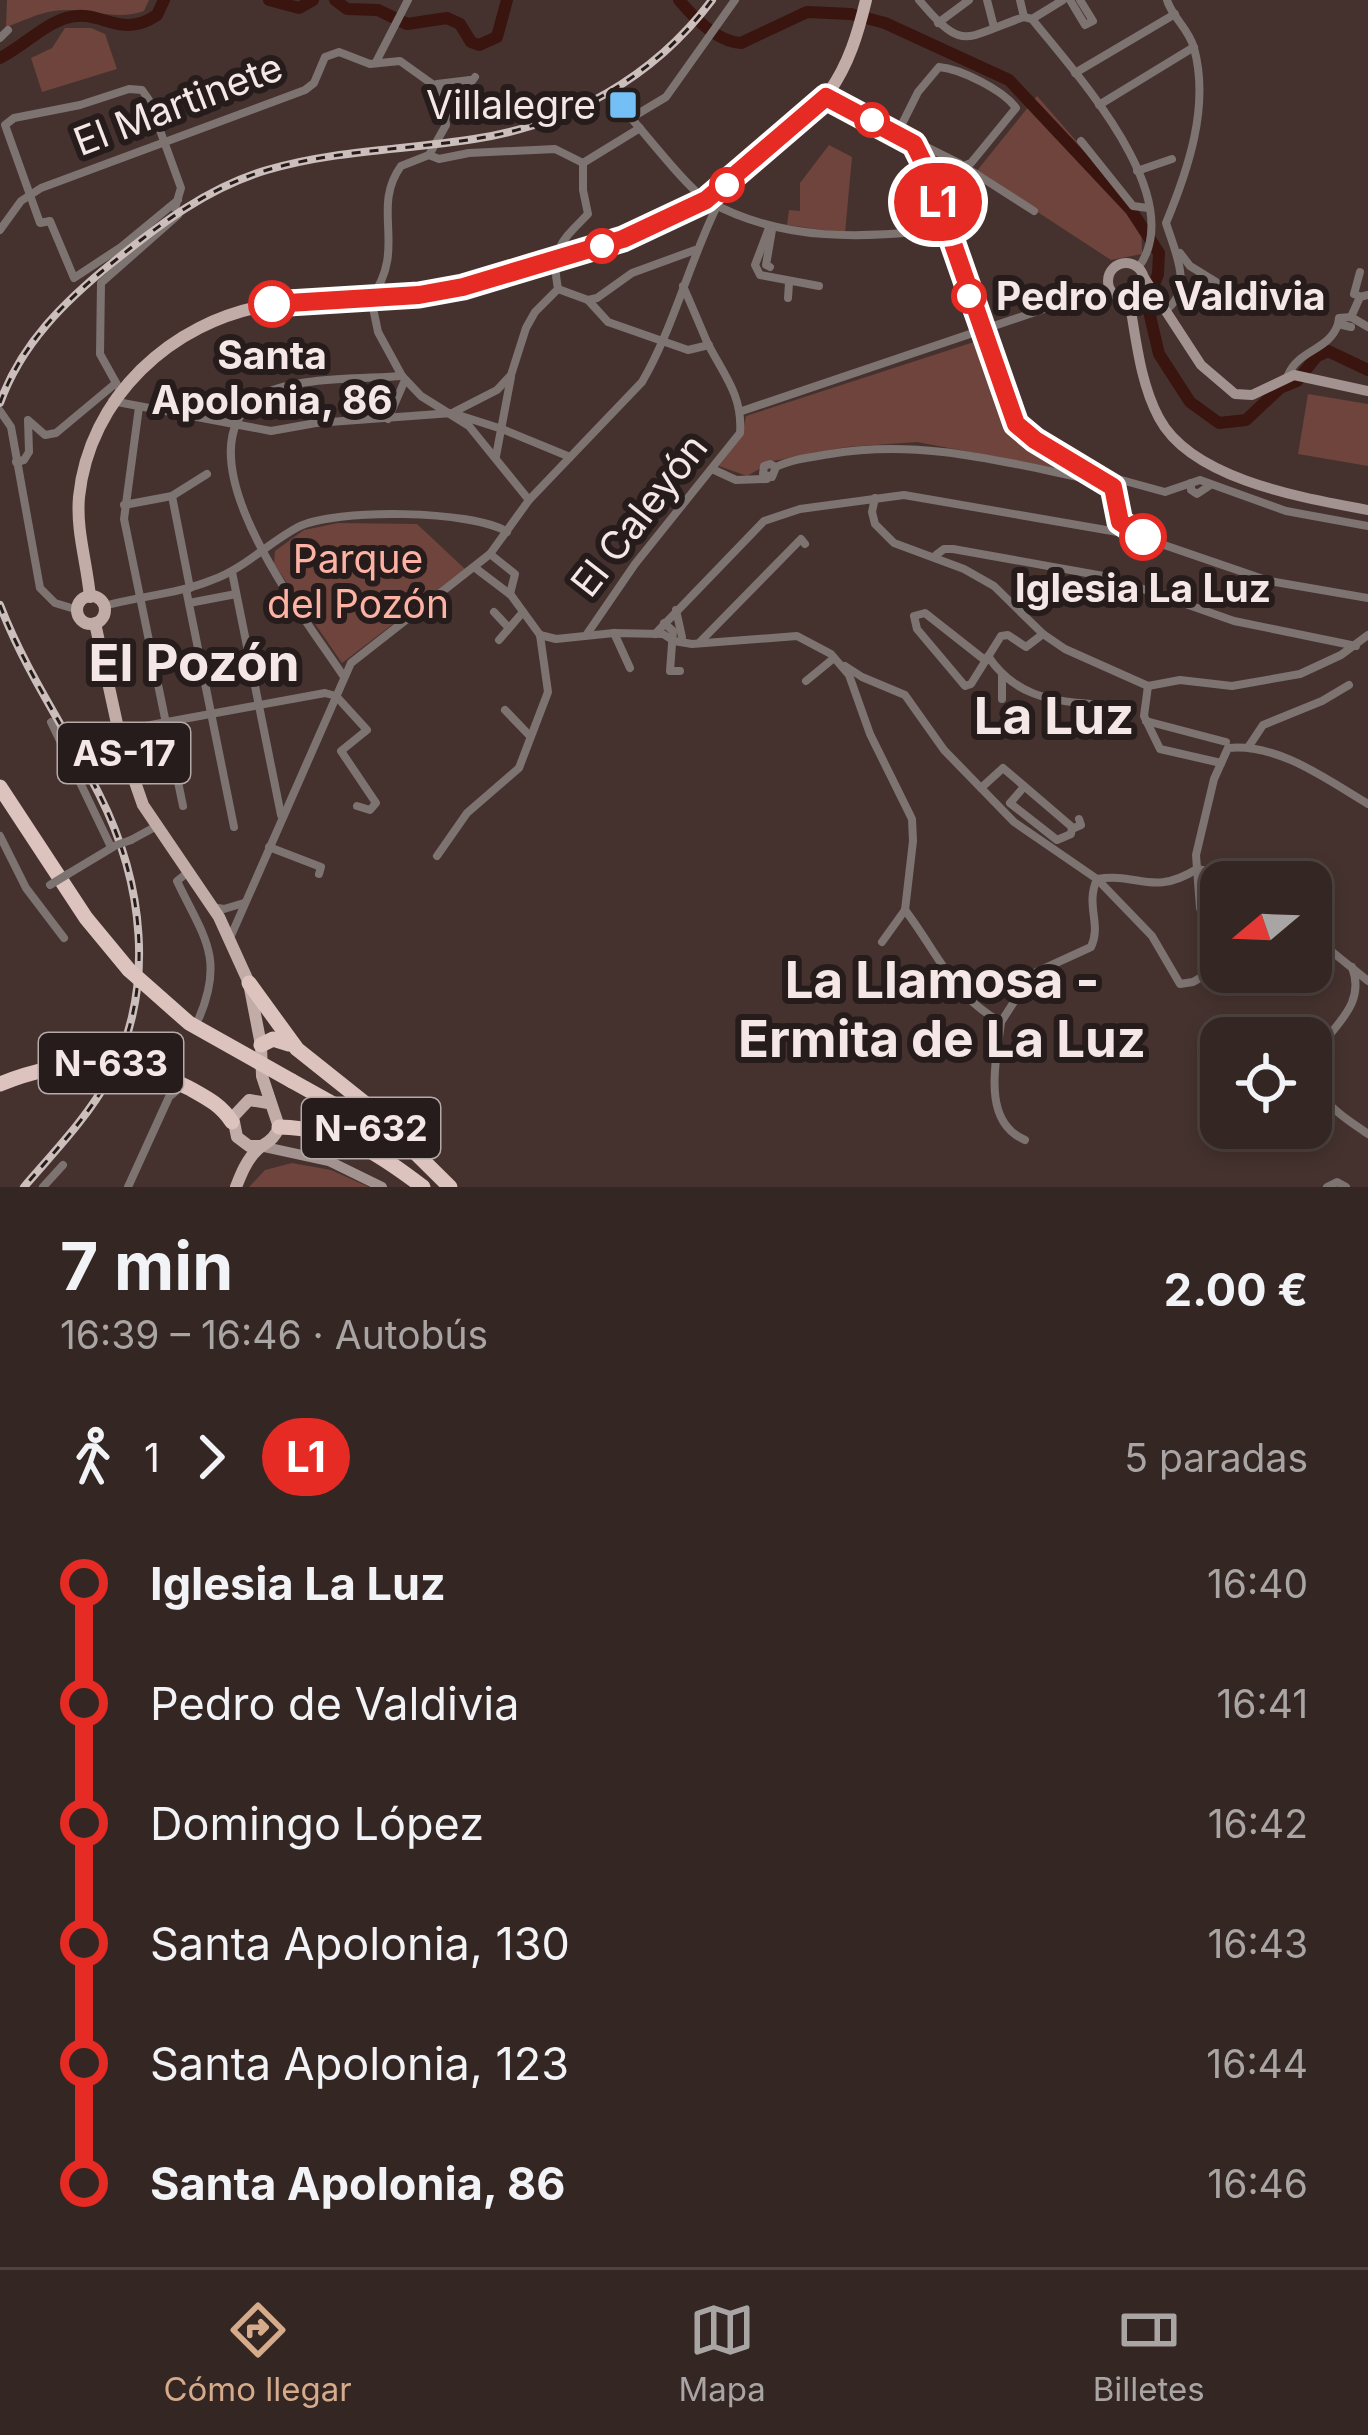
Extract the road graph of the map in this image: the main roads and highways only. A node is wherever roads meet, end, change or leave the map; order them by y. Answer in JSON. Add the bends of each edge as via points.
{"nodes":[{"id":1,"x":863,"y":14,"type":"edge"},
{"id":2,"x":90,"y":596,"type":"junction"},
{"id":3,"x":95,"y":623,"type":"junction"},
{"id":4,"x":0,"y":787,"type":"edge"},
{"id":5,"x":249,"y":983,"type":"junction"},
{"id":6,"x":261,"y":1045,"type":"junction"},
{"id":7,"x":297,"y":1049,"type":"junction"},
{"id":8,"x":262,"y":1076,"type":"junction"},
{"id":9,"x":0,"y":1084,"type":"edge"},
{"id":10,"x":217,"y":1103,"type":"junction"},
{"id":11,"x":244,"y":1103,"type":"junction"},
{"id":12,"x":268,"y":1103,"type":"junction"},
{"id":13,"x":232,"y":1122,"type":"junction"},
{"id":14,"x":279,"y":1128,"type":"junction"},
{"id":15,"x":242,"y":1143,"type":"junction"},
{"id":16,"x":260,"y":1147,"type":"junction"},
{"id":17,"x":244,"y":1168,"type":"junction"},
{"id":18,"x":236,"y":1187,"type":"edge"},
{"id":19,"x":423,"y":1187,"type":"edge"},
{"id":20,"x":445,"y":1187,"type":"edge"}],
"edges":[{"from":1,"to":2,"type":"main road","via":[[826,97],[712,202],[623,239],[463,287],[271,304],[216,320],[171,346],[116,391],[92,441],[79,499]]},
{"from":2,"to":3,"type":"main road","via":[[104,606]]},
{"from":2,"to":3,"type":"main road","via":[[78,610]]},
{"from":3,"to":5,"type":"main road","number":"AS-17","via":[[130,775]]},
{"from":4,"to":20,"type":"highway","number":"N-632","bridge":true,"via":[[129,970],[189,1023],[355,1116]]},
{"from":5,"to":6,"type":"main road","number":"AS-17"},
{"from":5,"to":7,"type":"highway"},
{"from":6,"to":7,"type":"highway","via":[[273,1039]]},
{"from":6,"to":8,"type":"main road","number":"AS-17"},
{"from":7,"to":20,"type":"highway","via":[[366,1104]]},
{"from":8,"to":11,"type":"main road"},
{"from":8,"to":12,"type":"main road","number":"AS-17"},
{"from":9,"to":10,"type":"highway","number":"N-633","via":[[81,1063],[137,1067]]},
{"from":10,"to":11,"type":"highway","number":"N-633"},
{"from":10,"to":13,"type":"highway","number":"N-633"},
{"from":11,"to":12,"type":"main road"},
{"from":11,"to":13,"type":"main road"},
{"from":12,"to":14,"type":"main road","number":"AS-17"},
{"from":13,"to":15,"type":"main road"},
{"from":14,"to":16,"type":"main road"},
{"from":14,"to":19,"type":"highway","via":[[350,1138]]},
{"from":15,"to":16,"type":"main road"},
{"from":15,"to":17,"type":"main road"},
{"from":16,"to":17,"type":"main road"},
{"from":17,"to":18,"type":"main road"}]}
